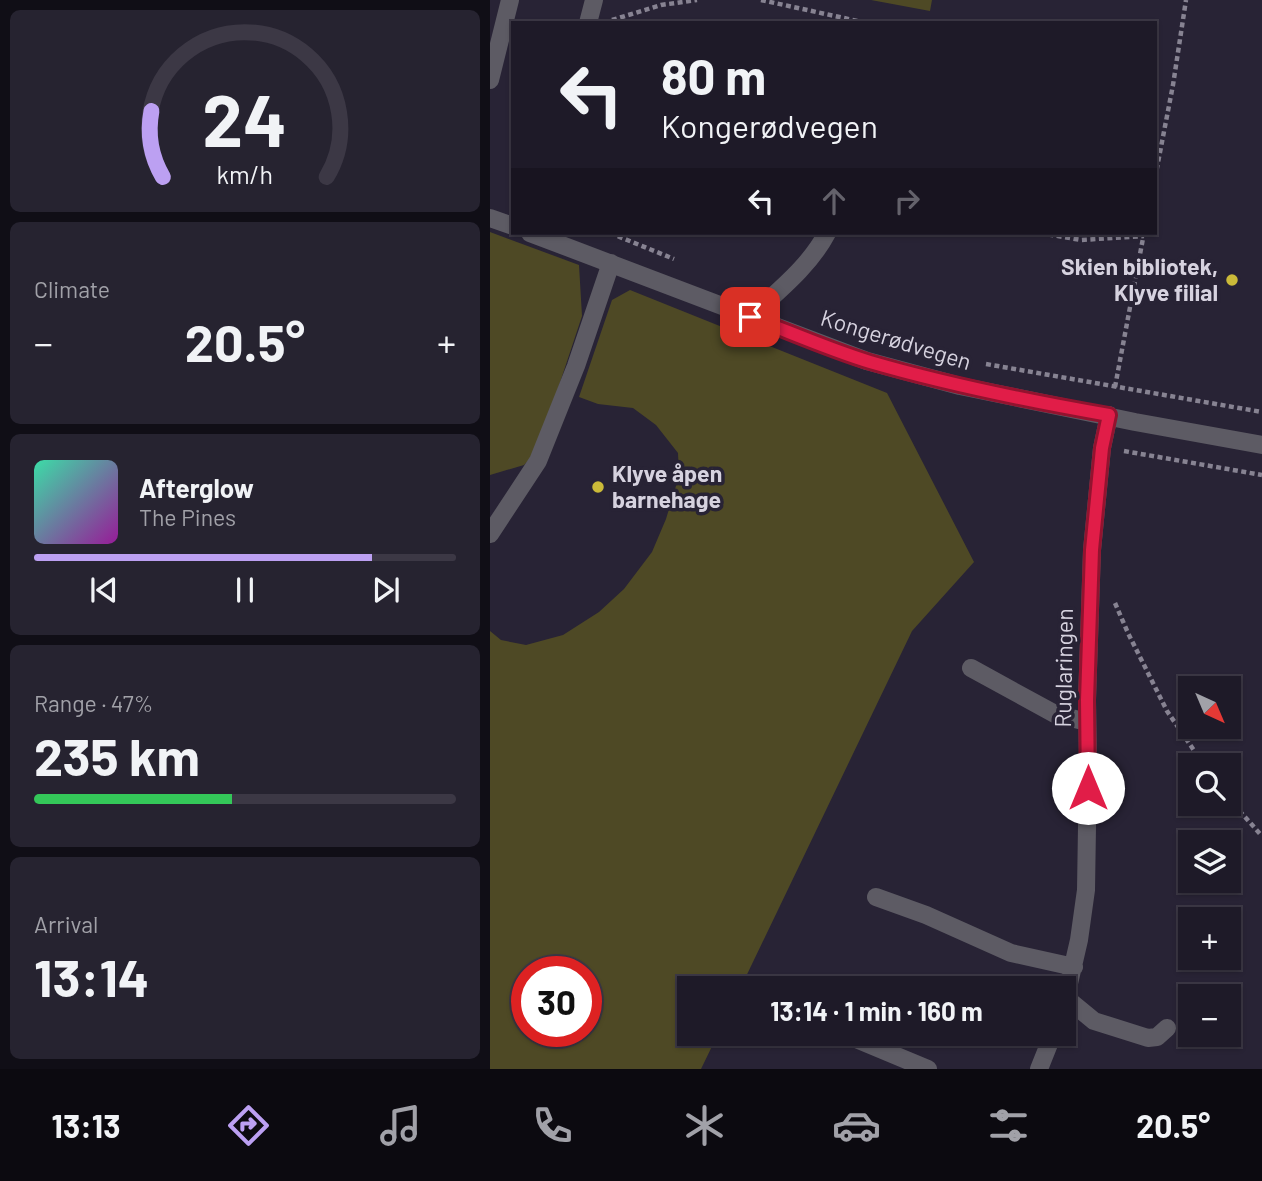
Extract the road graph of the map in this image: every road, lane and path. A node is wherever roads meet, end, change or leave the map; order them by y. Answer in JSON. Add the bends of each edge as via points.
{"nodes":[{"id":1,"x":510,"y":0,"type":"edge"},
{"id":2,"x":594,"y":0,"type":"edge"},
{"id":3,"x":698,"y":0,"type":"edge"},
{"id":4,"x":761,"y":0,"type":"edge"},
{"id":5,"x":1186,"y":0,"type":"edge"},
{"id":6,"x":589,"y":21,"type":"edge"},
{"id":7,"x":608,"y":21,"type":"edge"},
{"id":8,"x":858,"y":21,"type":"edge"},
{"id":9,"x":490,"y":80,"type":"edge"},
{"id":10,"x":1158,"y":159,"type":"joint"},
{"id":11,"x":1157,"y":165,"type":"edge"},
{"id":12,"x":490,"y":218,"type":"edge"},
{"id":13,"x":511,"y":225,"type":"edge"},
{"id":14,"x":537,"y":235,"type":"edge"},
{"id":15,"x":615,"y":235,"type":"edge"},
{"id":16,"x":826,"y":235,"type":"edge"},
{"id":17,"x":1052,"y":235,"type":"edge"},
{"id":18,"x":1134,"y":235,"type":"edge"},
{"id":19,"x":1144,"y":235,"type":"edge"},
{"id":20,"x":611,"y":262,"type":"junction"},
{"id":21,"x":684,"y":263,"type":"dead end"},
{"id":22,"x":750,"y":317,"type":"junction"},
{"id":23,"x":983,"y":364,"type":"dead end"},
{"id":24,"x":1115,"y":386,"type":"junction"},
{"id":25,"x":1262,"y":412,"type":"edge"},
{"id":26,"x":1109,"y":415,"type":"junction"},
{"id":27,"x":1262,"y":445,"type":"edge"},
{"id":28,"x":1102,"y":448,"type":"junction"},
{"id":29,"x":1262,"y":475,"type":"edge"},
{"id":30,"x":490,"y":534,"type":"edge"},
{"id":31,"x":1112,"y":597,"type":"dead end"},
{"id":32,"x":971,"y":668,"type":"dead end"},
{"id":33,"x":1087,"y":722,"type":"junction"},
{"id":34,"x":1196,"y":753,"type":"edge"},
{"id":35,"x":1241,"y":813,"type":"edge"},
{"id":36,"x":1262,"y":836,"type":"edge"},
{"id":37,"x":876,"y":897,"type":"dead end"},
{"id":38,"x":1074,"y":967,"type":"junction"},
{"id":39,"x":1072,"y":976,"type":"edge"},
{"id":40,"x":1076,"y":1009,"type":"edge"},
{"id":41,"x":1167,"y":1028,"type":"dead end"},
{"id":42,"x":873,"y":1046,"type":"edge"},
{"id":43,"x":1048,"y":1046,"type":"edge"},
{"id":44,"x":928,"y":1069,"type":"edge"},
{"id":45,"x":1039,"y":1069,"type":"edge"}],
"edges":[{"from":1,"to":9,"type":"street"},
{"from":2,"to":6,"type":"street"},
{"from":3,"to":7,"type":"path","via":[[661,5]]},
{"from":4,"to":8,"type":"path"},
{"from":5,"to":10,"type":"path"},
{"from":10,"to":11,"type":"path"},
{"from":12,"to":13,"type":"street"},
{"from":14,"to":20,"type":"street","name":"Kongerødvegen"},
{"from":15,"to":21,"type":"path"},
{"from":16,"to":22,"type":"street","via":[[806,264]]},
{"from":17,"to":18,"type":"path","via":[[1081,240]]},
{"from":19,"to":24,"type":"path"},
{"from":20,"to":22,"type":"street","name":"Kongerødvegen"},
{"from":20,"to":30,"type":"street","via":[[538,461]]},
{"from":22,"to":26,"type":"street","name":"Kongerødvegen","via":[[867,361],[960,386]]},
{"from":23,"to":24,"type":"path"},
{"from":24,"to":25,"type":"path"},
{"from":24,"to":26,"type":"path"},
{"from":26,"to":27,"type":"street","name":"Kongerødvegen"},
{"from":26,"to":28,"type":"street","name":"Ruglaringen"},
{"from":28,"to":29,"type":"path"},
{"from":28,"to":33,"type":"street","name":"Ruglaringen","via":[[1091,562]]},
{"from":31,"to":34,"type":"path","via":[[1167,711]]},
{"from":32,"to":33,"type":"street","via":[[1055,713]]},
{"from":33,"to":38,"type":"street","name":"Ruglaringen","via":[[1086,890]]},
{"from":35,"to":36,"type":"path"},
{"from":37,"to":38,"type":"street","via":[[1011,953]]},
{"from":38,"to":39,"type":"street","name":"Ruglaringen"},
{"from":40,"to":41,"type":"street","via":[[1094,1021],[1148,1038]]},
{"from":42,"to":44,"type":"street"},
{"from":43,"to":45,"type":"street"}]}
